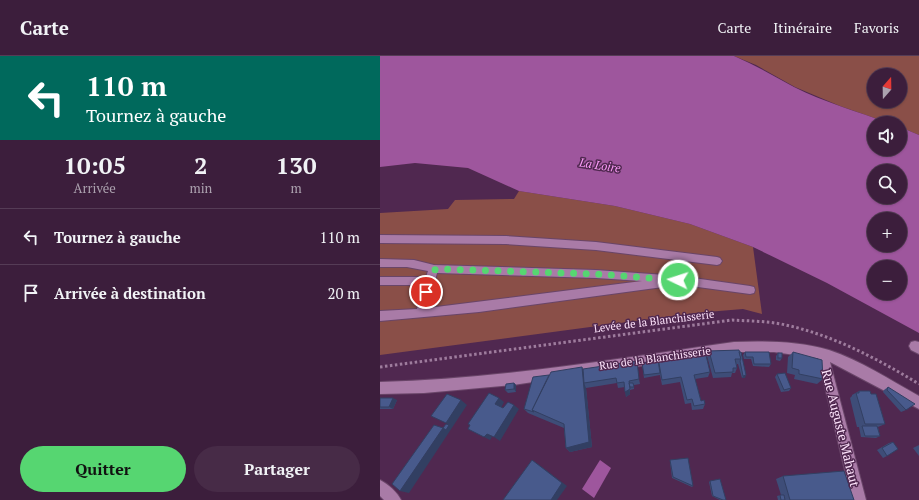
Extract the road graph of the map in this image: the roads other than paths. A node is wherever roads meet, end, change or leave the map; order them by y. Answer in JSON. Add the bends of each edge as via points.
{"nodes":[{"id":1,"x":380,"y":239,"type":"edge"},
{"id":2,"x":717,"y":261,"type":"dead end"},
{"id":3,"x":380,"y":263,"type":"edge"},
{"id":4,"x":433,"y":270,"type":"junction"},
{"id":5,"x":678,"y":280,"type":"junction"},
{"id":6,"x":429,"y":281,"type":"junction"},
{"id":7,"x":380,"y":282,"type":"edge"},
{"id":8,"x":750,"y":290,"type":"dead end"},
{"id":9,"x":421,"y":313,"type":"junction"},
{"id":10,"x":380,"y":316,"type":"edge"},
{"id":11,"x":823,"y":355,"type":"junction"},
{"id":12,"x":380,"y":388,"type":"edge"},
{"id":13,"x":919,"y":403,"type":"edge"},
{"id":14,"x":380,"y":487,"type":"edge"},
{"id":15,"x":394,"y":500,"type":"edge"},
{"id":16,"x":859,"y":500,"type":"edge"}],
"edges":[{"from":1,"to":2,"type":"street","via":[[506,240],[596,246]]},
{"from":3,"to":4,"type":"street","via":[[398,263]]},
{"from":4,"to":5,"type":"street","via":[[596,274]]},
{"from":4,"to":6,"type":"street"},
{"from":5,"to":8,"type":"street"},
{"from":5,"to":9,"type":"street"},
{"from":6,"to":7,"type":"street"},
{"from":6,"to":9,"type":"street"},
{"from":9,"to":10,"type":"street"},
{"from":11,"to":12,"type":"street","name":"Rue de la Blanchisserie","via":[[786,348],[734,347],[546,374],[418,388]]},
{"from":11,"to":13,"type":"street","name":"Rue de la Blanchisserie","via":[[839,360]]},
{"from":11,"to":16,"type":"street","name":"Rue Auguste Mahaut"},
{"from":14,"to":15,"type":"street"}]}
